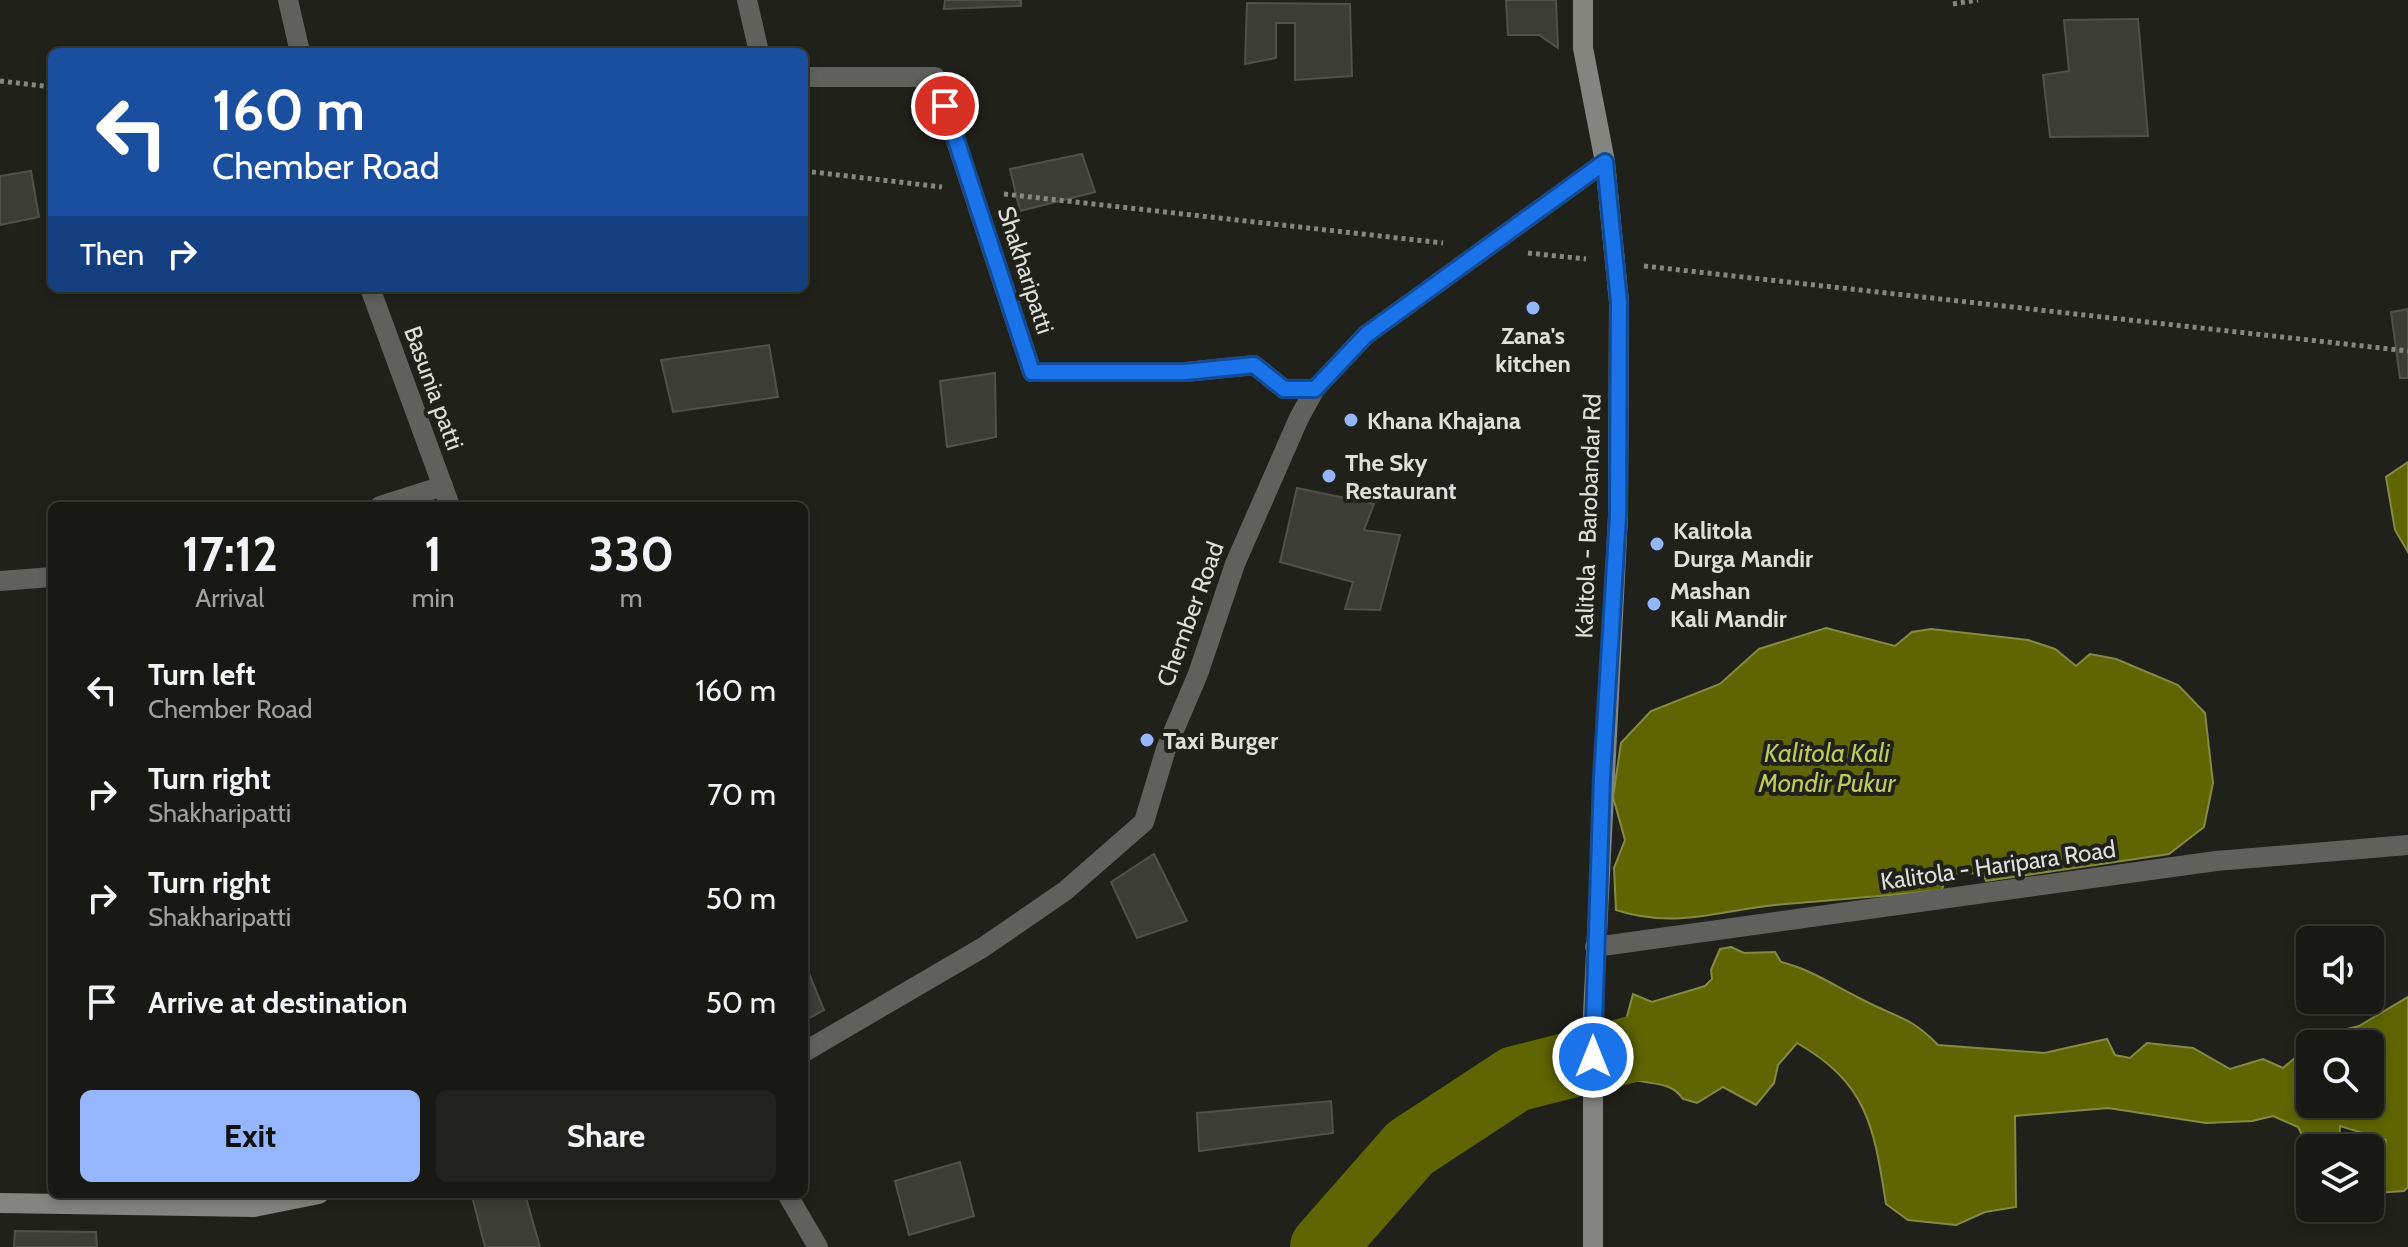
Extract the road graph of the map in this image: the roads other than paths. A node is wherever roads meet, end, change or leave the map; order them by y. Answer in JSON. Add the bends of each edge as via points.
{"nodes":[{"id":1,"x":288,"y":0,"type":"edge"},
{"id":2,"x":747,"y":0,"type":"edge"},
{"id":3,"x":1583,"y":0,"type":"edge"},
{"id":4,"x":299,"y":48,"type":"edge"},
{"id":5,"x":758,"y":48,"type":"edge"},
{"id":6,"x":808,"y":77,"type":"edge"},
{"id":7,"x":1605,"y":162,"type":"junction"},
{"id":8,"x":371,"y":292,"type":"edge"},
{"id":9,"x":1315,"y":389,"type":"junction"},
{"id":10,"x":443,"y":486,"type":"junction"},
{"id":11,"x":393,"y":502,"type":"edge"},
{"id":12,"x":449,"y":502,"type":"edge"},
{"id":13,"x":48,"y":577,"type":"edge"},
{"id":14,"x":0,"y":581,"type":"edge"},
{"id":15,"x":2408,"y":845,"type":"edge"},
{"id":16,"x":1595,"y":947,"type":"junction"},
{"id":17,"x":808,"y":1050,"type":"edge"},
{"id":18,"x":299,"y":1198,"type":"edge"},
{"id":19,"x":789,"y":1198,"type":"edge"},
{"id":20,"x":0,"y":1203,"type":"edge"},
{"id":21,"x":818,"y":1247,"type":"edge"},
{"id":22,"x":1593,"y":1247,"type":"edge"}],
"edges":[{"from":1,"to":4,"type":"street"},
{"from":2,"to":5,"type":"street"},
{"from":3,"to":7,"type":"street","name":"Kalitola - Barobandar Rd","via":[[1583,48]]},
{"from":6,"to":9,"type":"street","name":"Shakharipatti","via":[[935,77],[1032,372],[1186,372],[1254,365],[1284,389]]},
{"from":7,"to":9,"type":"street","name":"Chember Road","via":[[1366,335]]},
{"from":7,"to":16,"type":"street","name":"Kalitola - Barobandar Rd","via":[[1619,302],[1618,516]]},
{"from":8,"to":10,"type":"street","name":"Basunia patti"},
{"from":9,"to":17,"type":"street","name":"Chember Road","via":[[1235,564],[1144,822],[1065,891],[982,948]]},
{"from":10,"to":11,"type":"street"},
{"from":10,"to":12,"type":"street","name":"Basunia patti"},
{"from":13,"to":14,"type":"street"},
{"from":15,"to":16,"type":"street","name":"Kalitola - Haripara Road","via":[[2216,861]]},
{"from":16,"to":22,"type":"street","name":"Kalitola - Barobandar Rd"},
{"from":18,"to":20,"type":"street","via":[[254,1207]]},
{"from":19,"to":21,"type":"street"}]}
